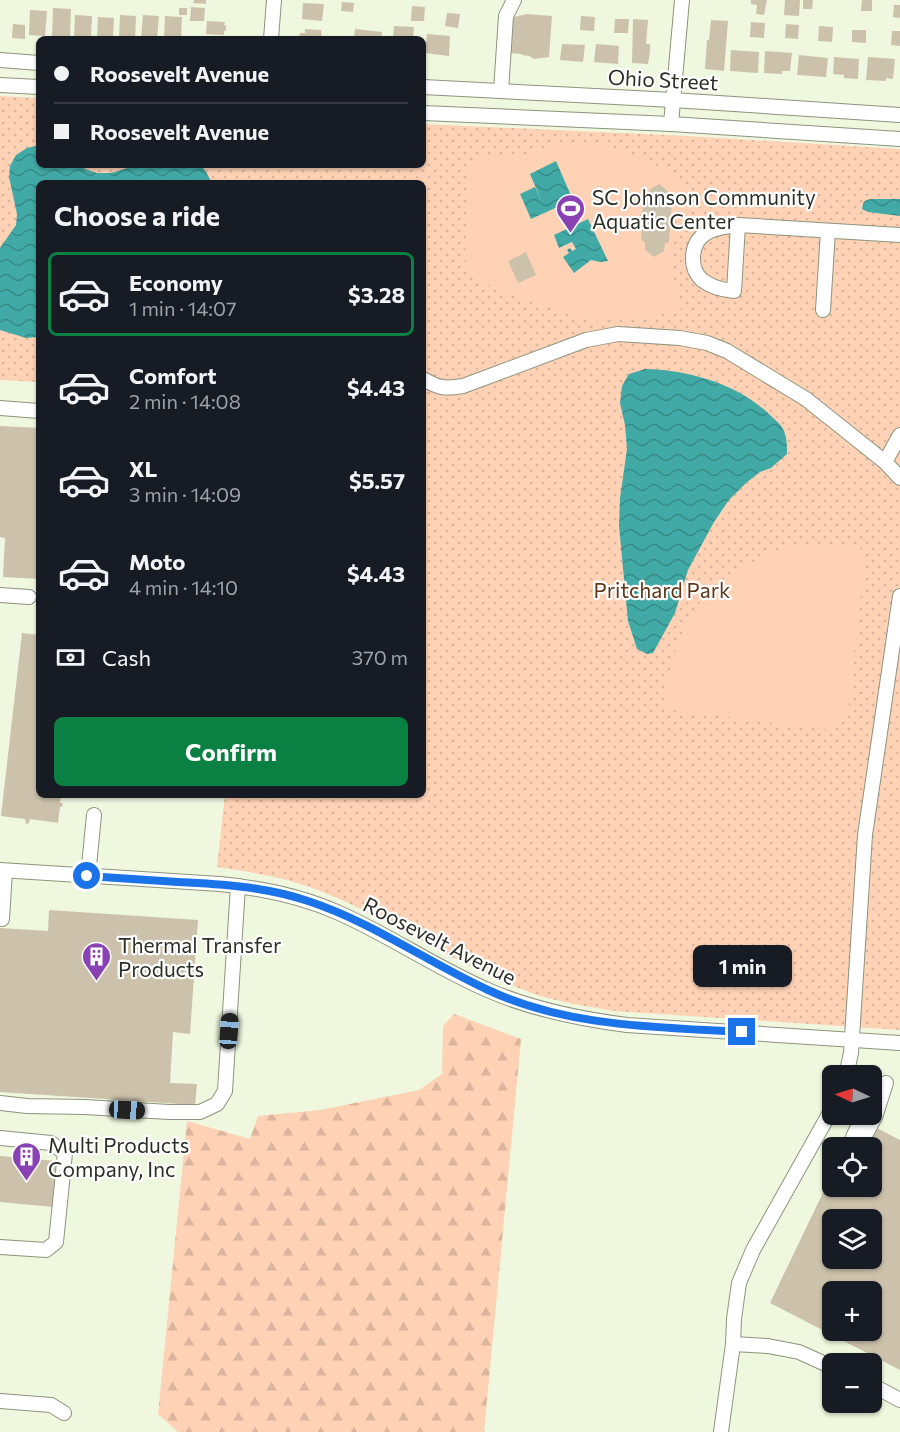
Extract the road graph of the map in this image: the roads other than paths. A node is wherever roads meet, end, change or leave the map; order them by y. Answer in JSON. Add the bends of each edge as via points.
{"nodes":[{"id":1,"x":274,"y":0,"type":"edge"},
{"id":2,"x":514,"y":0,"type":"edge"},
{"id":3,"x":682,"y":0,"type":"edge"},
{"id":4,"x":271,"y":36,"type":"edge"},
{"id":5,"x":0,"y":60,"type":"edge"},
{"id":6,"x":36,"y":63,"type":"edge"},
{"id":7,"x":0,"y":85,"type":"edge"},
{"id":8,"x":36,"y":87,"type":"edge"},
{"id":9,"x":426,"y":87,"type":"edge"},
{"id":10,"x":501,"y":91,"type":"junction"},
{"id":11,"x":673,"y":100,"type":"junction"},
{"id":12,"x":426,"y":113,"type":"edge"},
{"id":13,"x":900,"y":115,"type":"edge"},
{"id":14,"x":670,"y":124,"type":"junction"},
{"id":15,"x":900,"y":139,"type":"edge"},
{"id":16,"x":738,"y":225,"type":"junction"},
{"id":17,"x":828,"y":231,"type":"junction"},
{"id":18,"x":900,"y":236,"type":"edge"},
{"id":19,"x":823,"y":310,"type":"dead end"},
{"id":20,"x":426,"y":381,"type":"edge"},
{"id":21,"x":0,"y":408,"type":"edge"},
{"id":22,"x":36,"y":411,"type":"edge"},
{"id":23,"x":900,"y":435,"type":"edge"},
{"id":24,"x":885,"y":462,"type":"junction"},
{"id":25,"x":900,"y":478,"type":"edge"},
{"id":26,"x":0,"y":595,"type":"edge"},
{"id":27,"x":900,"y":596,"type":"edge"},
{"id":28,"x":29,"y":597,"type":"dead end"},
{"id":29,"x":94,"y":815,"type":"dead end"},
{"id":30,"x":3,"y":871,"type":"edge"},
{"id":31,"x":87,"y":876,"type":"junction"},
{"id":32,"x":238,"y":886,"type":"junction"},
{"id":33,"x":2,"y":919,"type":"dead end"},
{"id":34,"x":851,"y":1040,"type":"junction"},
{"id":35,"x":900,"y":1043,"type":"edge"},
{"id":36,"x":848,"y":1065,"type":"edge"},
{"id":37,"x":900,"y":1079,"type":"edge"},
{"id":38,"x":886,"y":1083,"type":"junction"},
{"id":39,"x":882,"y":1088,"type":"edge"},
{"id":40,"x":882,"y":1095,"type":"edge"},
{"id":41,"x":0,"y":1103,"type":"edge"},
{"id":42,"x":823,"y":1125,"type":"edge"},
{"id":43,"x":861,"y":1125,"type":"edge"},
{"id":44,"x":869,"y":1125,"type":"edge"},
{"id":45,"x":0,"y":1138,"type":"edge"},
{"id":46,"x":0,"y":1247,"type":"edge"},
{"id":47,"x":733,"y":1344,"type":"junction"},
{"id":48,"x":822,"y":1362,"type":"edge"},
{"id":49,"x":882,"y":1390,"type":"edge"},
{"id":50,"x":900,"y":1400,"type":"edge"},
{"id":51,"x":0,"y":1401,"type":"edge"},
{"id":52,"x":64,"y":1413,"type":"dead end"},
{"id":53,"x":721,"y":1432,"type":"edge"}],
"edges":[{"from":1,"to":4,"type":"street"},
{"from":2,"to":10,"type":"street","via":[[506,15]]},
{"from":3,"to":11,"type":"street"},
{"from":5,"to":6,"type":"street"},
{"from":7,"to":8,"type":"street"},
{"from":9,"to":10,"type":"street","name":"Ohio Street"},
{"from":10,"to":11,"type":"street","name":"Ohio Street"},
{"from":11,"to":13,"type":"street","name":"Ohio Street"},
{"from":11,"to":14,"type":"street"},
{"from":12,"to":14,"type":"street"},
{"from":14,"to":15,"type":"street"},
{"from":16,"to":16,"type":"street","via":[[706,233],[694,248],[694,266],[700,278],[723,290],[734,291]]},
{"from":16,"to":17,"type":"street"},
{"from":17,"to":18,"type":"street"},
{"from":17,"to":19,"type":"street"},
{"from":20,"to":24,"type":"street","via":[[439,388],[463,386],[586,340],[618,334],[687,339],[727,351],[781,383]]},
{"from":21,"to":22,"type":"street"},
{"from":23,"to":24,"type":"street"},
{"from":24,"to":25,"type":"street"},
{"from":26,"to":28,"type":"street"},
{"from":27,"to":34,"type":"street","via":[[866,835]]},
{"from":29,"to":31,"type":"street"},
{"from":30,"to":31,"type":"street","name":"Roosevelt Avenue"},
{"from":30,"to":33,"type":"street"},
{"from":31,"to":32,"type":"street","name":"Roosevelt Avenue"},
{"from":32,"to":34,"type":"street","name":"Roosevelt Avenue","via":[[284,894],[338,912],[489,991],[559,1014],[627,1024]]},
{"from":32,"to":41,"type":"street","via":[[225,1091],[217,1104],[200,1112],[169,1112]]},
{"from":34,"to":35,"type":"street","name":"Roosevelt Avenue"},
{"from":34,"to":36,"type":"street"},
{"from":37,"to":38,"type":"street"},
{"from":38,"to":39,"type":"street"},
{"from":38,"to":40,"type":"street"},
{"from":42,"to":47,"type":"street","via":[[753,1250],[739,1283]]},
{"from":43,"to":44,"type":"street","via":[[858,1139]]},
{"from":45,"to":46,"type":"street","via":[[51,1143],[65,1153],[56,1242],[46,1250]]},
{"from":47,"to":48,"type":"street","via":[[799,1352]]},
{"from":47,"to":53,"type":"street"},
{"from":49,"to":50,"type":"street"},
{"from":51,"to":52,"type":"street","via":[[51,1405]]}]}
